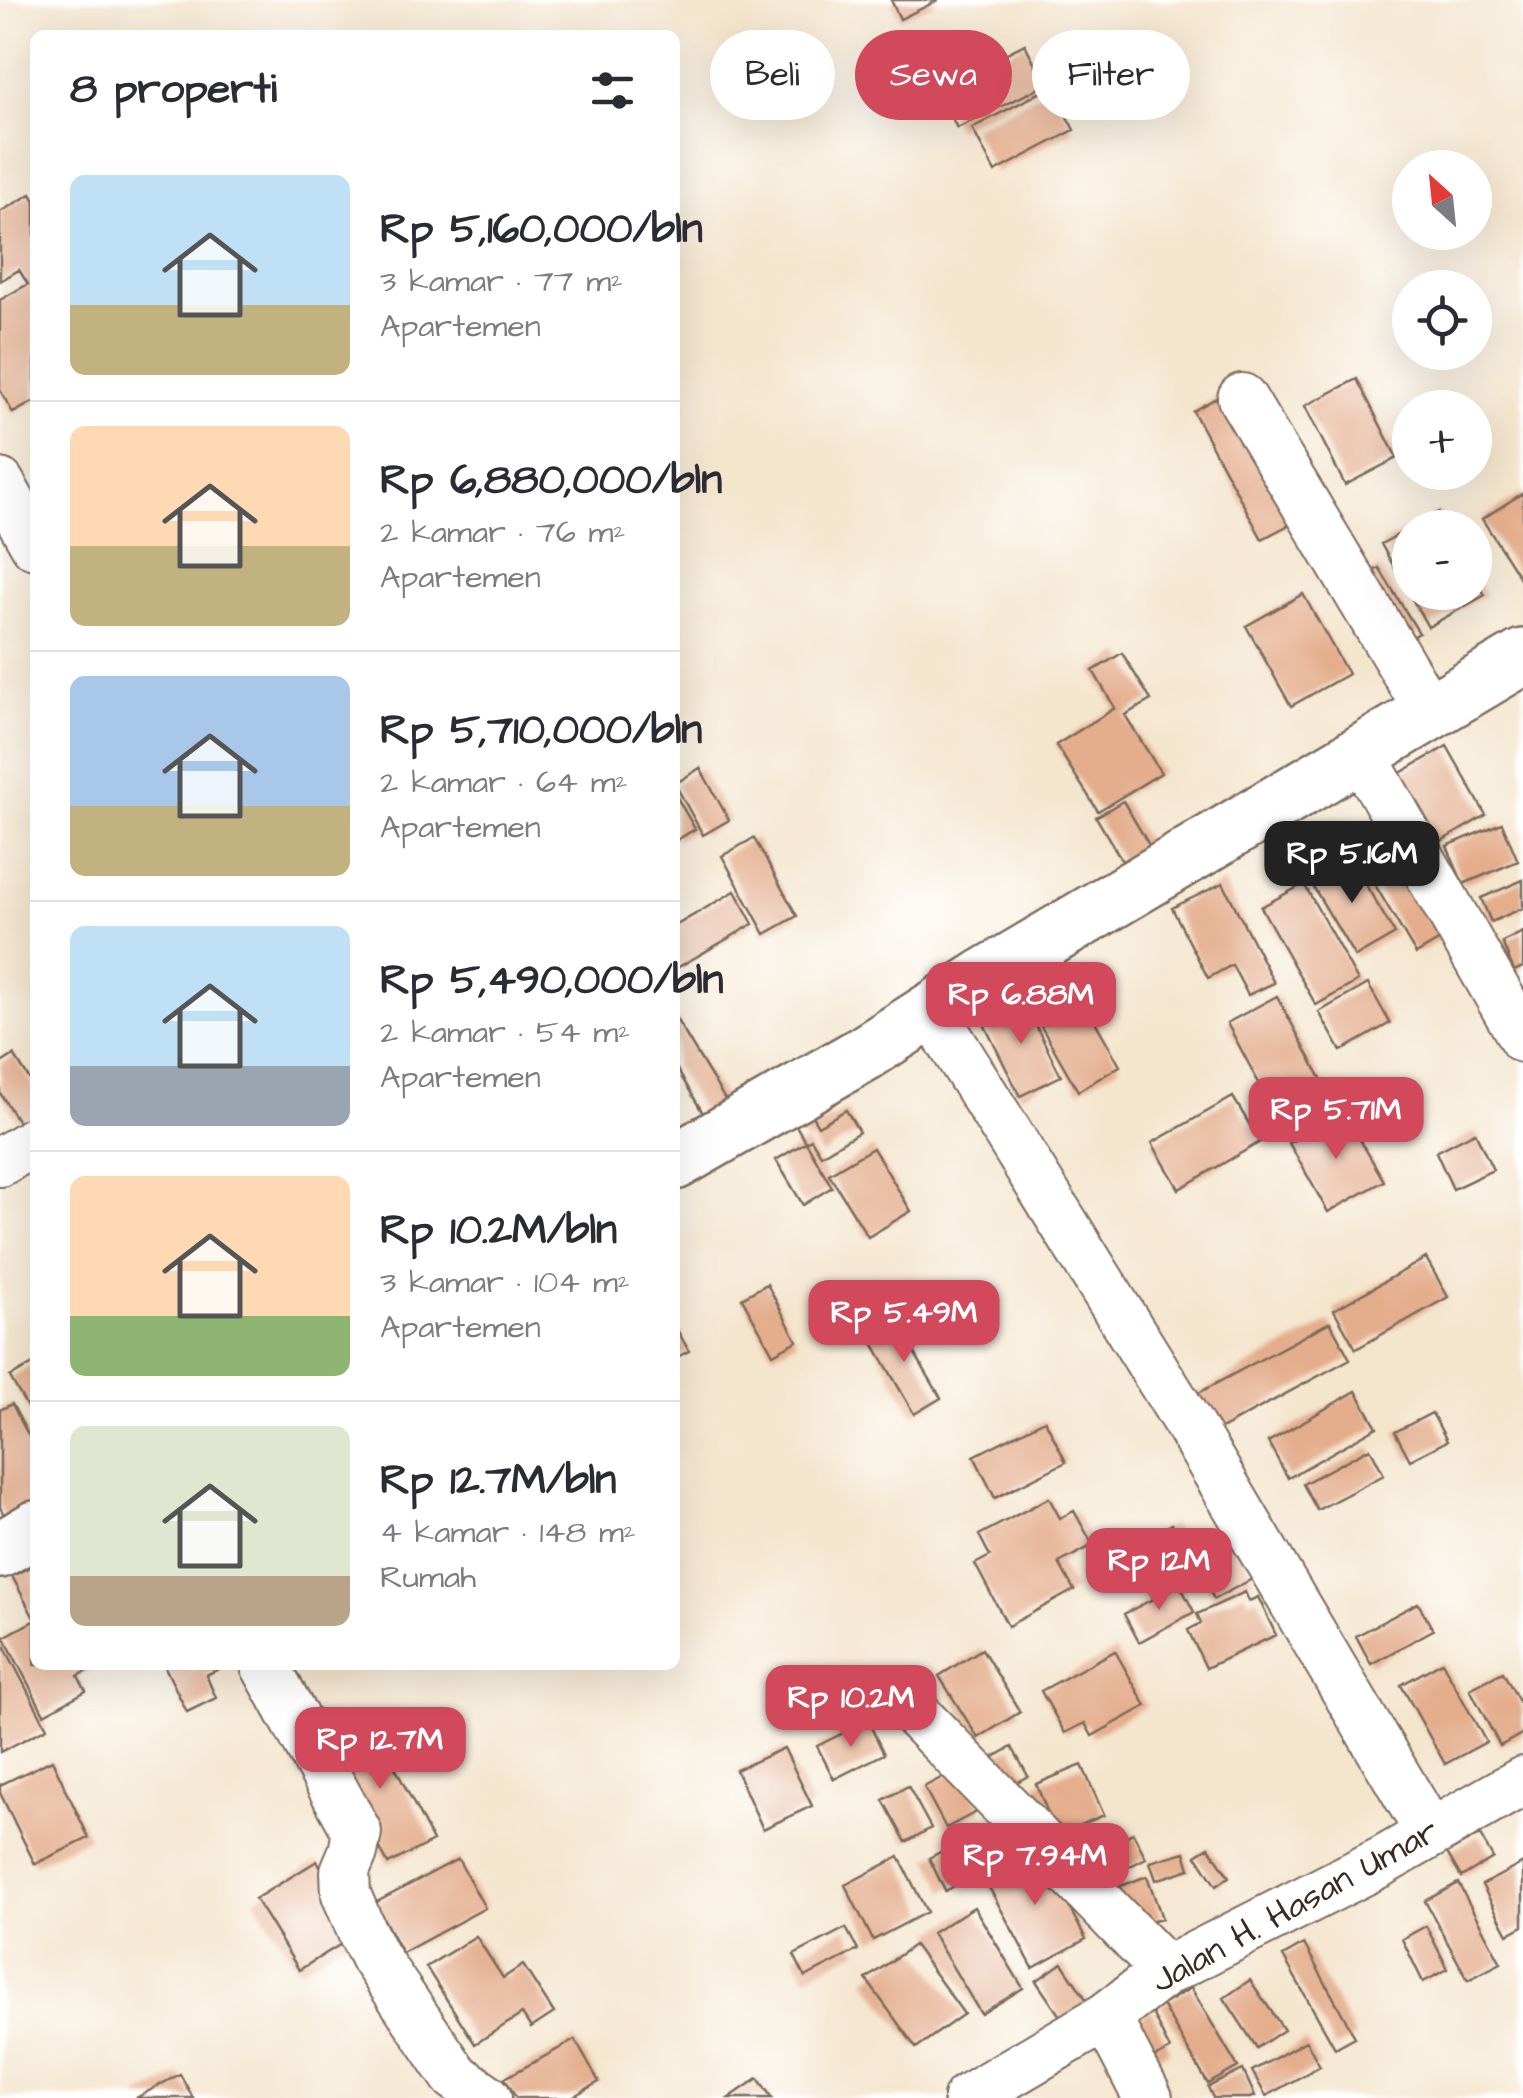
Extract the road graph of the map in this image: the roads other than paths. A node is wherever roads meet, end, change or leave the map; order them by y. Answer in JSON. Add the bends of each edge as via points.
{"nodes":[{"id":1,"x":1242,"y":398,"type":"dead end"},
{"id":2,"x":0,"y":483,"type":"edge"},
{"id":3,"x":30,"y":535,"type":"edge"},
{"id":4,"x":1523,"y":656,"type":"edge"},
{"id":5,"x":1429,"y":710,"type":"junction"},
{"id":6,"x":1360,"y":752,"type":"junction"},
{"id":7,"x":932,"y":1011,"type":"junction"},
{"id":8,"x":1523,"y":1038,"type":"edge"},
{"id":9,"x":30,"y":1144,"type":"edge"},
{"id":10,"x":680,"y":1159,"type":"edge"},
{"id":11,"x":0,"y":1162,"type":"edge"},
{"id":12,"x":30,"y":1532,"type":"edge"},
{"id":13,"x":0,"y":1550,"type":"edge"},
{"id":14,"x":268,"y":1670,"type":"edge"},
{"id":15,"x":913,"y":1711,"type":"dead end"},
{"id":16,"x":1523,"y":1781,"type":"edge"},
{"id":17,"x":1430,"y":1833,"type":"junction"},
{"id":18,"x":1166,"y":1971,"type":"junction"},
{"id":19,"x":1106,"y":2018,"type":"junction"},
{"id":20,"x":487,"y":2098,"type":"edge"},
{"id":21,"x":968,"y":2098,"type":"edge"},
{"id":22,"x":1148,"y":2098,"type":"edge"}],
"edges":[{"from":1,"to":5,"type":"street"},
{"from":2,"to":3,"type":"street"},
{"from":4,"to":5,"type":"street"},
{"from":5,"to":6,"type":"street"},
{"from":6,"to":7,"type":"street"},
{"from":6,"to":8,"type":"street"},
{"from":7,"to":10,"type":"street"},
{"from":7,"to":17,"type":"street","via":[[1189,1425]]},
{"from":9,"to":11,"type":"street"},
{"from":12,"to":13,"type":"street"},
{"from":14,"to":20,"type":"street","via":[[357,1832],[345,1871],[346,1894],[375,1958],[456,2076]]},
{"from":15,"to":18,"type":"street"},
{"from":16,"to":17,"type":"street","name":"Jalan H. Hasan Umar"},
{"from":17,"to":18,"type":"street","name":"Jalan H. Hasan Umar"},
{"from":18,"to":19,"type":"street","name":"Jalan H. Hasan Umar"},
{"from":19,"to":21,"type":"street","name":"Jalan H. Hasan Umar"},
{"from":19,"to":22,"type":"street"}]}
